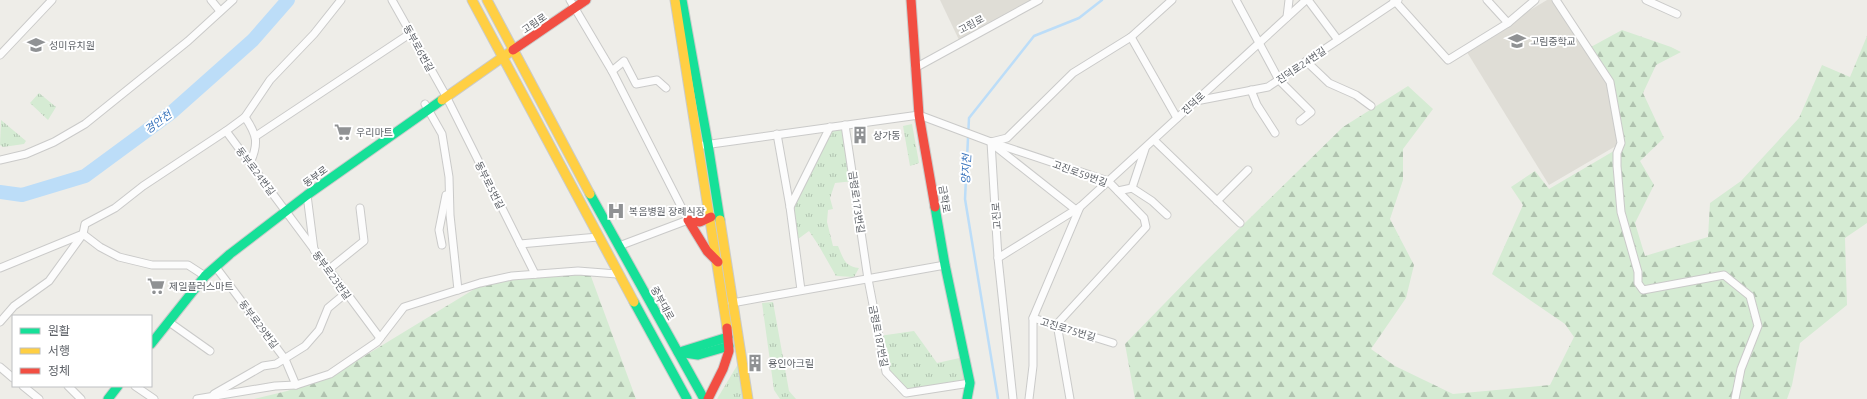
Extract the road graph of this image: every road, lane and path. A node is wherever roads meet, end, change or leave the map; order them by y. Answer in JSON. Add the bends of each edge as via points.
{"nodes":[{"id":1,"x":52,"y":0,"type":"edge"},
{"id":2,"x":211,"y":0,"type":"edge"},
{"id":3,"x":233,"y":0,"type":"edge"},
{"id":4,"x":341,"y":0,"type":"edge"},
{"id":5,"x":392,"y":0,"type":"edge"},
{"id":6,"x":472,"y":0,"type":"edge"},
{"id":7,"x":487,"y":0,"type":"edge"},
{"id":8,"x":586,"y":0,"type":"edge"},
{"id":9,"x":675,"y":0,"type":"edge"},
{"id":10,"x":682,"y":0,"type":"edge"},
{"id":11,"x":911,"y":0,"type":"edge"},
{"id":12,"x":1039,"y":0,"type":"edge"},
{"id":13,"x":1172,"y":0,"type":"edge"},
{"id":14,"x":1236,"y":0,"type":"edge"},
{"id":15,"x":1289,"y":0,"type":"edge"},
{"id":16,"x":1307,"y":0,"type":"edge"},
{"id":17,"x":1487,"y":0,"type":"edge"},
{"id":18,"x":1535,"y":0,"type":"edge"},
{"id":19,"x":1556,"y":0,"type":"edge"},
{"id":20,"x":1646,"y":0,"type":"edge"},
{"id":21,"x":1396,"y":1,"type":"edge"},
{"id":22,"x":572,"y":4,"type":"edge"},
{"id":23,"x":220,"y":11,"type":"junction"},
{"id":24,"x":1677,"y":14,"type":"dead end"},
{"id":25,"x":1287,"y":17,"type":"junction"},
{"id":26,"x":1508,"y":23,"type":"junction"},
{"id":27,"x":411,"y":33,"type":"junction"},
{"id":28,"x":1131,"y":37,"type":"junction"},
{"id":29,"x":1338,"y":40,"type":"junction"},
{"id":30,"x":1260,"y":42,"type":"junction"},
{"id":31,"x":514,"y":50,"type":"junction"},
{"id":32,"x":0,"y":56,"type":"edge"},
{"id":33,"x":502,"y":58,"type":"junction"},
{"id":34,"x":1306,"y":61,"type":"junction"},
{"id":35,"x":915,"y":68,"type":"junction"},
{"id":36,"x":612,"y":71,"type":"junction"},
{"id":37,"x":1279,"y":80,"type":"junction"},
{"id":38,"x":666,"y":88,"type":"dead end"},
{"id":39,"x":1251,"y":90,"type":"junction"},
{"id":40,"x":446,"y":96,"type":"junction"},
{"id":41,"x":1196,"y":101,"type":"junction"},
{"id":42,"x":427,"y":106,"type":"junction"},
{"id":43,"x":1370,"y":106,"type":"dead end"},
{"id":44,"x":919,"y":115,"type":"junction"},
{"id":45,"x":245,"y":117,"type":"junction"},
{"id":46,"x":1177,"y":118,"type":"junction"},
{"id":47,"x":1300,"y":121,"type":"dead end"},
{"id":48,"x":845,"y":125,"type":"junction"},
{"id":49,"x":830,"y":127,"type":"junction"},
{"id":50,"x":226,"y":131,"type":"junction"},
{"id":51,"x":1275,"y":133,"type":"dead end"},
{"id":52,"x":778,"y":134,"type":"junction"},
{"id":53,"x":256,"y":136,"type":"junction"},
{"id":54,"x":1154,"y":140,"type":"junction"},
{"id":55,"x":988,"y":141,"type":"junction"},
{"id":56,"x":704,"y":145,"type":"junction"},
{"id":57,"x":1145,"y":147,"type":"junction"},
{"id":58,"x":0,"y":160,"type":"edge"},
{"id":59,"x":250,"y":163,"type":"junction"},
{"id":60,"x":1248,"y":170,"type":"dead end"},
{"id":61,"x":449,"y":177,"type":"junction"},
{"id":62,"x":1108,"y":181,"type":"junction"},
{"id":63,"x":1132,"y":188,"type":"junction"},
{"id":64,"x":1118,"y":191,"type":"junction"},
{"id":65,"x":307,"y":195,"type":"junction"},
{"id":66,"x":1217,"y":201,"type":"junction"},
{"id":67,"x":790,"y":207,"type":"junction"},
{"id":68,"x":360,"y":208,"type":"dead end"},
{"id":69,"x":1078,"y":208,"type":"junction"},
{"id":70,"x":285,"y":211,"type":"junction"},
{"id":71,"x":1167,"y":215,"type":"dead end"},
{"id":72,"x":711,"y":217,"type":"junction"},
{"id":73,"x":688,"y":220,"type":"junction"},
{"id":74,"x":1240,"y":223,"type":"dead end"},
{"id":75,"x":82,"y":234,"type":"junction"},
{"id":76,"x":598,"y":237,"type":"junction"},
{"id":77,"x":520,"y":244,"type":"junction"},
{"id":78,"x":442,"y":245,"type":"dead end"},
{"id":79,"x":619,"y":246,"type":"junction"},
{"id":80,"x":314,"y":250,"type":"junction"},
{"id":81,"x":998,"y":258,"type":"junction"},
{"id":82,"x":718,"y":262,"type":"junction"},
{"id":83,"x":945,"y":265,"type":"junction"},
{"id":84,"x":215,"y":266,"type":"junction"},
{"id":85,"x":0,"y":268,"type":"edge"},
{"id":86,"x":328,"y":270,"type":"junction"},
{"id":87,"x":535,"y":274,"type":"junction"},
{"id":88,"x":618,"y":274,"type":"junction"},
{"id":89,"x":205,"y":276,"type":"junction"},
{"id":90,"x":868,"y":279,"type":"junction"},
{"id":91,"x":458,"y":290,"type":"junction"},
{"id":92,"x":801,"y":290,"type":"junction"},
{"id":93,"x":346,"y":293,"type":"junction"},
{"id":94,"x":732,"y":303,"type":"junction"},
{"id":95,"x":1033,"y":318,"type":"junction"},
{"id":96,"x":0,"y":322,"type":"edge"},
{"id":97,"x":169,"y":322,"type":"junction"},
{"id":98,"x":1057,"y":324,"type":"junction"},
{"id":99,"x":380,"y":338,"type":"junction"},
{"id":100,"x":729,"y":342,"type":"junction"},
{"id":101,"x":152,"y":343,"type":"edge"},
{"id":102,"x":1112,"y":343,"type":"dead end"},
{"id":103,"x":210,"y":351,"type":"dead end"},
{"id":104,"x":678,"y":352,"type":"junction"},
{"id":105,"x":285,"y":359,"type":"junction"},
{"id":106,"x":0,"y":367,"type":"edge"},
{"id":107,"x":12,"y":377,"type":"edge"},
{"id":108,"x":970,"y":382,"type":"junction"},
{"id":109,"x":296,"y":385,"type":"junction"},
{"id":110,"x":25,"y":387,"type":"edge"},
{"id":111,"x":69,"y":387,"type":"edge"},
{"id":112,"x":117,"y":387,"type":"edge"},
{"id":113,"x":136,"y":387,"type":"edge"},
{"id":114,"x":211,"y":396,"type":"junction"},
{"id":115,"x":39,"y":399,"type":"edge"},
{"id":116,"x":81,"y":399,"type":"edge"},
{"id":117,"x":108,"y":399,"type":"edge"},
{"id":118,"x":154,"y":399,"type":"edge"},
{"id":119,"x":197,"y":399,"type":"edge"},
{"id":120,"x":687,"y":399,"type":"edge"},
{"id":121,"x":704,"y":399,"type":"edge"},
{"id":122,"x":708,"y":399,"type":"edge"},
{"id":123,"x":748,"y":399,"type":"edge"},
{"id":124,"x":967,"y":399,"type":"edge"},
{"id":125,"x":1013,"y":399,"type":"edge"},
{"id":126,"x":1029,"y":399,"type":"edge"},
{"id":127,"x":1070,"y":399,"type":"edge"},
{"id":128,"x":1735,"y":399,"type":"edge"}],
"edges":[{"from":1,"to":32,"type":"street"},
{"from":2,"to":23,"type":"street"},
{"from":3,"to":23,"type":"street"},
{"from":4,"to":45,"type":"street","via":[[314,34],[270,80]]},
{"from":5,"to":27,"type":"street","name":"동부로6번길"},
{"from":6,"to":33,"type":"main road"},
{"from":7,"to":31,"type":"main road"},
{"from":8,"to":22,"type":"main road","name":"고림로"},
{"from":9,"to":56,"type":"main road"},
{"from":10,"to":56,"type":"main road"},
{"from":11,"to":35,"type":"main road","name":"금학로"},
{"from":12,"to":35,"type":"street","name":"고림로"},
{"from":13,"to":28,"type":"street"},
{"from":14,"to":30,"type":"street"},
{"from":15,"to":25,"type":"street"},
{"from":16,"to":25,"type":"street","name":"진덕로"},
{"from":16,"to":29,"type":"street"},
{"from":17,"to":26,"type":"street"},
{"from":18,"to":26,"type":"street"},
{"from":19,"to":128,"type":"street","via":[[1610,82],[1621,143],[1617,166],[1621,212],[1638,272],[1638,283],[1643,290],[1724,275],[1750,296],[1758,326],[1740,370]]},
{"from":20,"to":24,"type":"street"},
{"from":21,"to":26,"type":"street","via":[[1448,60]]},
{"from":21,"to":29,"type":"street","name":"진덕로24번길"},
{"from":22,"to":31,"type":"main road","name":"고림로"},
{"from":22,"to":36,"type":"street"},
{"from":23,"to":58,"type":"street","via":[[188,41],[85,124],[26,154]]},
{"from":25,"to":30,"type":"street","name":"진덕로"},
{"from":27,"to":40,"type":"street","name":"동부로6번길"},
{"from":27,"to":53,"type":"street"},
{"from":28,"to":46,"type":"street"},
{"from":28,"to":55,"type":"street","via":[[1073,73],[1007,138]]},
{"from":29,"to":34,"type":"street","name":"진덕로24번길"},
{"from":30,"to":37,"type":"street"},
{"from":30,"to":41,"type":"street","name":"진덕로"},
{"from":31,"to":33,"type":"main road","name":"동부로"},
{"from":31,"to":79,"type":"main road","name":"중부대로"},
{"from":33,"to":40,"type":"main road","name":"동부로"},
{"from":33,"to":76,"type":"main road"},
{"from":34,"to":37,"type":"street","name":"진덕로24번길"},
{"from":34,"to":43,"type":"street","via":[[1329,84],[1356,95]]},
{"from":35,"to":44,"type":"main road","name":"금학로"},
{"from":36,"to":38,"type":"street","via":[[624,61],[636,84],[657,80]]},
{"from":36,"to":73,"type":"street"},
{"from":37,"to":39,"type":"street","name":"진덕로24번길","via":[[1268,87]]},
{"from":37,"to":47,"type":"street","via":[[1311,112]]},
{"from":39,"to":41,"type":"street","name":"진덕로24번길"},
{"from":39,"to":51,"type":"street","via":[[1257,106]]},
{"from":40,"to":42,"type":"main road","name":"동부로"},
{"from":40,"to":77,"type":"street","name":"동부로5번길"},
{"from":41,"to":46,"type":"street","name":"진덕로"},
{"from":42,"to":61,"type":"street","via":[[442,134]]},
{"from":42,"to":65,"type":"main road","name":"동부로"},
{"from":44,"to":48,"type":"street"},
{"from":44,"to":55,"type":"street","name":"고진로59번길"},
{"from":44,"to":83,"type":"main road","name":"금학로"},
{"from":45,"to":50,"type":"street"},
{"from":45,"to":53,"type":"street"},
{"from":46,"to":54,"type":"street","name":"진덕로"},
{"from":48,"to":49,"type":"street"},
{"from":48,"to":90,"type":"street","name":"금령로173번길"},
{"from":49,"to":52,"type":"street"},
{"from":49,"to":67,"type":"street"},
{"from":50,"to":59,"type":"street","name":"동부로24번길"},
{"from":50,"to":75,"type":"street","via":[[143,186],[115,208],[85,224]]},
{"from":52,"to":56,"type":"street"},
{"from":52,"to":67,"type":"street"},
{"from":53,"to":59,"type":"street","via":[[256,149]]},
{"from":54,"to":57,"type":"street","name":"진덕로"},
{"from":54,"to":66,"type":"street"},
{"from":55,"to":62,"type":"street","name":"고진로59번길"},
{"from":55,"to":69,"type":"street"},
{"from":55,"to":81,"type":"street","name":"고진로"},
{"from":56,"to":72,"type":"main road"},
{"from":56,"to":94,"type":"main road"},
{"from":57,"to":62,"type":"street","name":"진덕로"},
{"from":57,"to":63,"type":"street"},
{"from":59,"to":70,"type":"street","name":"동부로24번길"},
{"from":60,"to":66,"type":"street"},
{"from":61,"to":78,"type":"street","via":[[439,230]]},
{"from":61,"to":91,"type":"street","via":[[450,215]]},
{"from":62,"to":64,"type":"street","name":"고진로59번길"},
{"from":62,"to":69,"type":"street","name":"진덕로"},
{"from":63,"to":64,"type":"street"},
{"from":63,"to":71,"type":"street"},
{"from":64,"to":98,"type":"street","name":"고진로59번길","via":[[1144,218],[1146,227]]},
{"from":65,"to":70,"type":"main road","name":"동부로"},
{"from":65,"to":80,"type":"street"},
{"from":66,"to":74,"type":"street"},
{"from":67,"to":92,"type":"street"},
{"from":68,"to":86,"type":"street","via":[[364,241]]},
{"from":69,"to":81,"type":"street","name":"진덕로"},
{"from":69,"to":95,"type":"street","name":"진덕로"},
{"from":70,"to":80,"type":"street","name":"동부로23번길"},
{"from":70,"to":84,"type":"main road","name":"동부로"},
{"from":72,"to":73,"type":"main road","via":[[697,224]]},
{"from":72,"to":82,"type":"main road"},
{"from":73,"to":79,"type":"street"},
{"from":73,"to":82,"type":"main road","via":[[707,251]]},
{"from":75,"to":85,"type":"street"},
{"from":75,"to":89,"type":"street","via":[[119,257],[152,265],[188,265]]},
{"from":75,"to":96,"type":"street","via":[[49,281],[14,306]]},
{"from":76,"to":77,"type":"street"},
{"from":76,"to":88,"type":"main road"},
{"from":77,"to":87,"type":"street","name":"동부로5번길"},
{"from":79,"to":104,"type":"main road","name":"중부대로"},
{"from":80,"to":86,"type":"street","name":"동부로23번길"},
{"from":81,"to":125,"type":"street","name":"고진로"},
{"from":82,"to":100,"type":"main road"},
{"from":83,"to":90,"type":"street"},
{"from":83,"to":108,"type":"main road","name":"금학로"},
{"from":84,"to":89,"type":"main road","name":"동부로"},
{"from":84,"to":105,"type":"street","name":"동부로29번길"},
{"from":86,"to":93,"type":"street","name":"동부로23번길"},
{"from":87,"to":88,"type":"street","via":[[578,271]]},
{"from":87,"to":91,"type":"street","via":[[512,276]]},
{"from":88,"to":120,"type":"main road"},
{"from":89,"to":97,"type":"main road","name":"동부로"},
{"from":90,"to":92,"type":"street"},
{"from":90,"to":108,"type":"street","name":"금령로187번길","via":[[886,372],[906,393]]},
{"from":91,"to":99,"type":"street","via":[[404,307]]},
{"from":92,"to":94,"type":"street"},
{"from":93,"to":99,"type":"street","name":"동부로23번길"},
{"from":93,"to":105,"type":"street","via":[[328,308],[318,330],[305,346]]},
{"from":94,"to":123,"type":"main road"},
{"from":95,"to":98,"type":"street","name":"고진로75번길"},
{"from":95,"to":126,"type":"street","name":"고진로75번길","via":[[1033,366]]},
{"from":97,"to":101,"type":"main road","name":"동부로"},
{"from":97,"to":103,"type":"street"},
{"from":98,"to":102,"type":"street","name":"고진로75번길"},
{"from":98,"to":127,"type":"street"},
{"from":99,"to":109,"type":"street","via":[[330,374]]},
{"from":100,"to":104,"type":"main road"},
{"from":100,"to":122,"type":"main road","via":[[723,369]]},
{"from":104,"to":121,"type":"main road","name":"중부대로"},
{"from":105,"to":109,"type":"street","name":"동부로29번길"},
{"from":105,"to":114,"type":"street","via":[[276,364],[263,366]]},
{"from":106,"to":107,"type":"street"},
{"from":108,"to":124,"type":"main road","name":"금학로"},
{"from":109,"to":114,"type":"street"},
{"from":110,"to":115,"type":"street"},
{"from":111,"to":116,"type":"street"},
{"from":112,"to":117,"type":"main road"},
{"from":113,"to":118,"type":"street"},
{"from":114,"to":119,"type":"street"}]}
